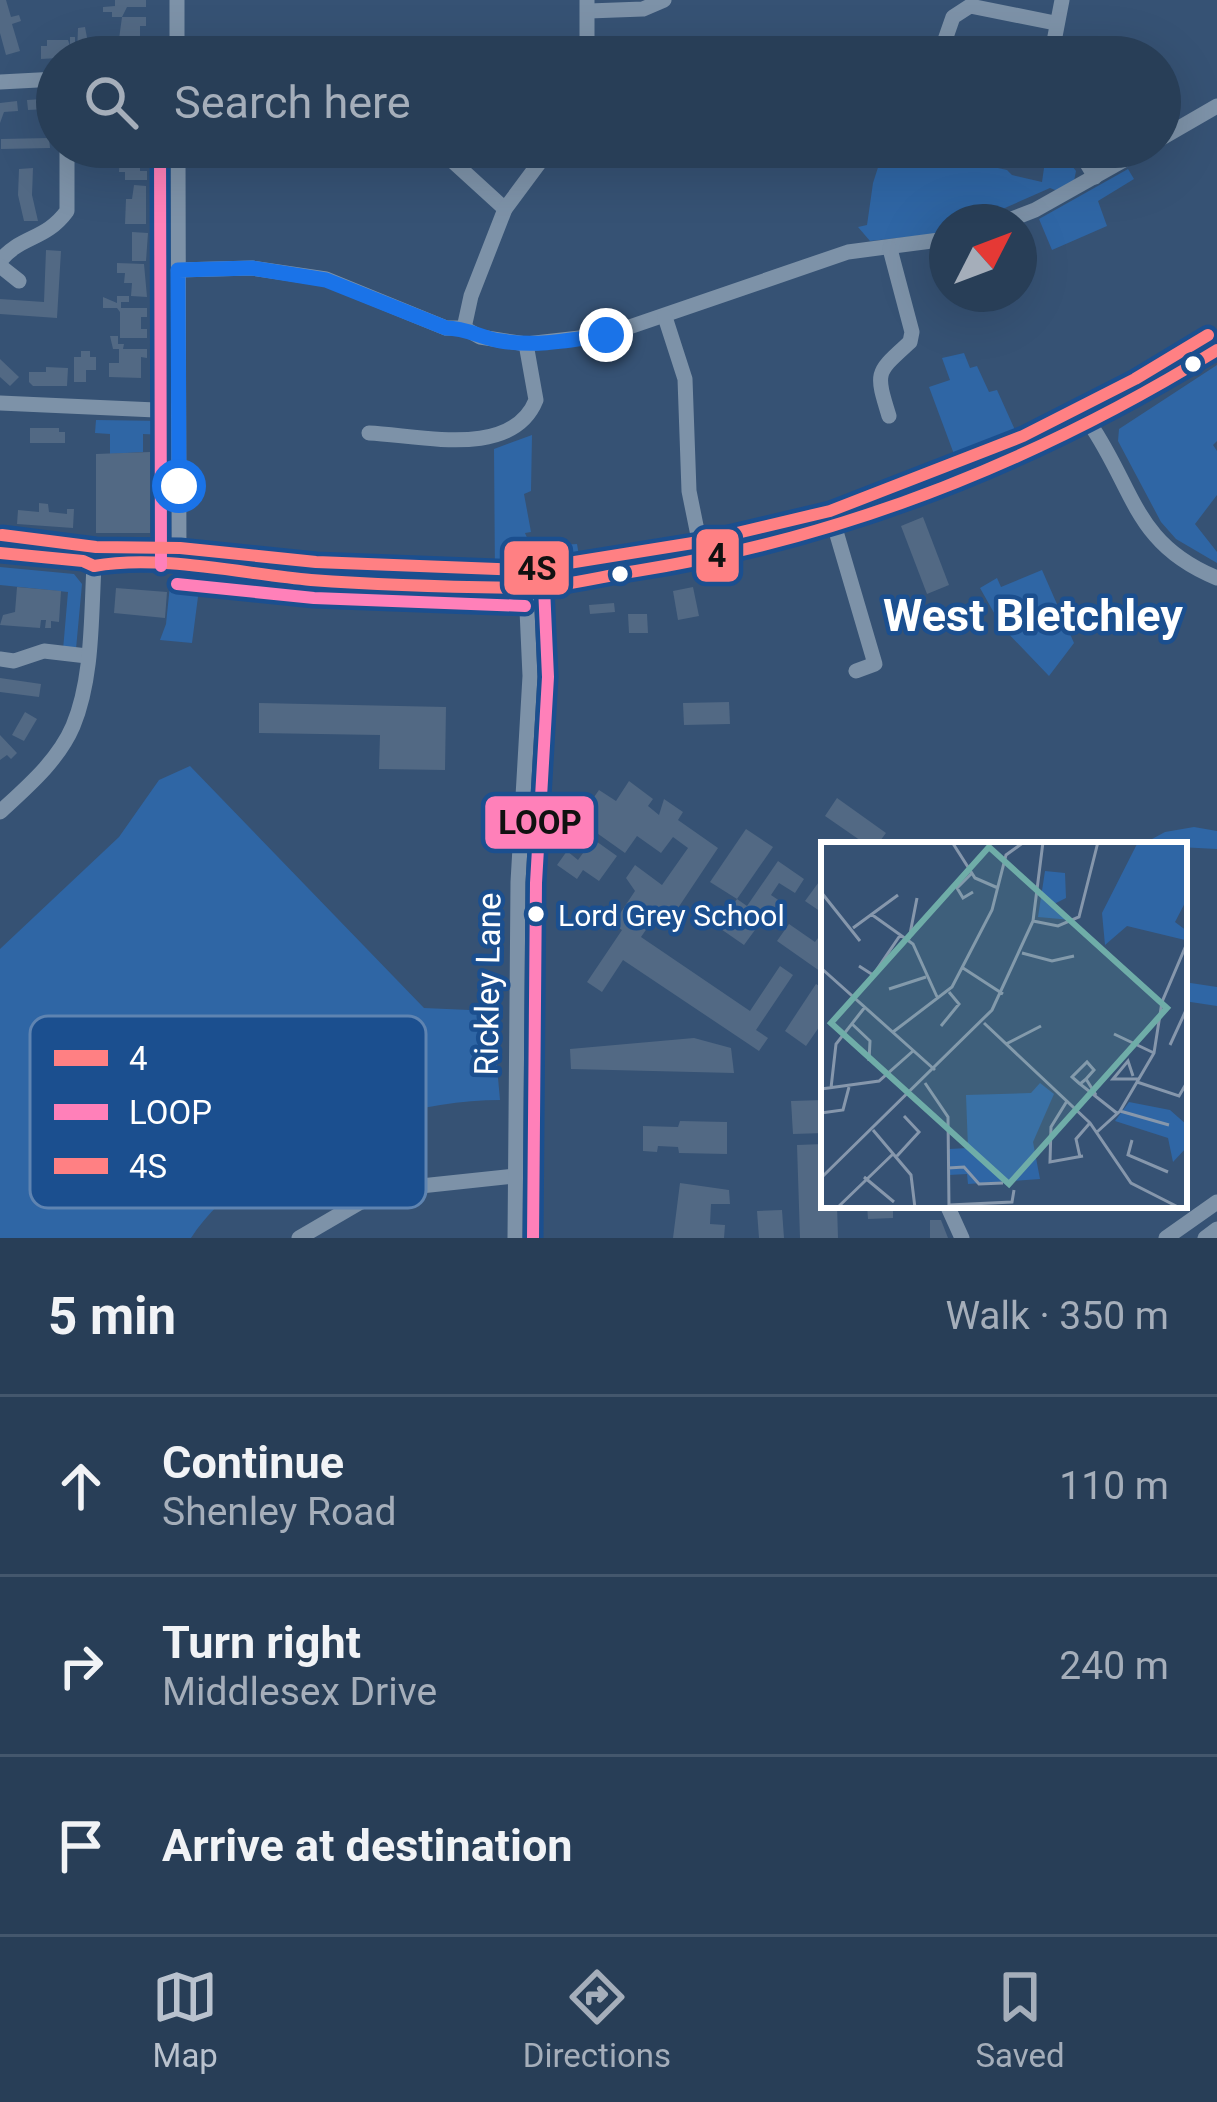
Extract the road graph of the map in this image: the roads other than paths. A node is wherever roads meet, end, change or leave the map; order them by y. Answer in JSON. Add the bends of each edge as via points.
{"nodes":[{"id":1,"x":177,"y":0,"type":"edge"},
{"id":2,"x":664,"y":0,"type":"edge"},
{"id":3,"x":1062,"y":0,"type":"edge"},
{"id":4,"x":588,"y":6,"type":"edge"},
{"id":5,"x":1055,"y":23,"type":"junction"},
{"id":6,"x":177,"y":36,"type":"edge"},
{"id":7,"x":587,"y":36,"type":"edge"},
{"id":8,"x":945,"y":36,"type":"edge"},
{"id":9,"x":1053,"y":36,"type":"edge"},
{"id":10,"x":36,"y":80,"type":"edge"},
{"id":11,"x":0,"y":82,"type":"edge"},
{"id":12,"x":1217,"y":106,"type":"edge"},
{"id":13,"x":1181,"y":127,"type":"edge"},
{"id":14,"x":67,"y":168,"type":"edge"},
{"id":15,"x":178,"y":168,"type":"edge"},
{"id":16,"x":460,"y":168,"type":"edge"},
{"id":17,"x":535,"y":168,"type":"edge"},
{"id":18,"x":1090,"y":168,"type":"edge"},
{"id":19,"x":1111,"y":168,"type":"edge"},
{"id":20,"x":1095,"y":177,"type":"junction"},
{"id":21,"x":1037,"y":206,"type":"edge"},
{"id":22,"x":505,"y":209,"type":"junction"},
{"id":23,"x":929,"y":241,"type":"edge"},
{"id":24,"x":890,"y":249,"type":"junction"},
{"id":25,"x":0,"y":263,"type":"edge"},
{"id":26,"x":178,"y":270,"type":"junction"},
{"id":27,"x":19,"y":280,"type":"dead end"},
{"id":28,"x":665,"y":317,"type":"junction"},
{"id":29,"x":464,"y":328,"type":"junction"},
{"id":30,"x":526,"y":344,"type":"junction"},
{"id":31,"x":1217,"y":350,"type":"edge"},
{"id":32,"x":0,"y":403,"type":"edge"},
{"id":33,"x":178,"y":411,"type":"junction"},
{"id":34,"x":890,"y":416,"type":"dead end"},
{"id":35,"x":1090,"y":424,"type":"junction"},
{"id":36,"x":380,"y":438,"type":"dead end"},
{"id":37,"x":835,"y":528,"type":"junction"},
{"id":38,"x":0,"y":553,"type":"edge"},
{"id":39,"x":703,"y":560,"type":"junction"},
{"id":40,"x":94,"y":566,"type":"junction"},
{"id":41,"x":179,"y":566,"type":"junction"},
{"id":42,"x":1217,"y":578,"type":"edge"},
{"id":43,"x":526,"y":588,"type":"junction"},
{"id":44,"x":87,"y":656,"type":"junction"},
{"id":45,"x":0,"y":659,"type":"edge"},
{"id":46,"x":856,"y":670,"type":"dead end"},
{"id":47,"x":0,"y":812,"type":"edge"},
{"id":48,"x":515,"y":1176,"type":"junction"},
{"id":49,"x":426,"y":1185,"type":"edge"},
{"id":50,"x":1217,"y":1202,"type":"edge"},
{"id":51,"x":350,"y":1208,"type":"edge"},
{"id":52,"x":947,"y":1208,"type":"edge"},
{"id":53,"x":1217,"y":1229,"type":"edge"},
{"id":54,"x":299,"y":1238,"type":"edge"},
{"id":55,"x":515,"y":1238,"type":"edge"},
{"id":56,"x":962,"y":1238,"type":"edge"},
{"id":57,"x":1166,"y":1238,"type":"edge"},
{"id":58,"x":1205,"y":1238,"type":"edge"}],
"edges":[{"from":1,"to":6,"type":"street"},
{"from":2,"to":4,"type":"street","via":[[643,9]]},
{"from":3,"to":5,"type":"street"},
{"from":4,"to":7,"type":"street"},
{"from":5,"to":8,"type":"street","via":[[970,6]]},
{"from":5,"to":9,"type":"street"},
{"from":10,"to":11,"type":"street"},
{"from":12,"to":13,"type":"street"},
{"from":14,"to":25,"type":"street","via":[[67,212],[46,233],[13,245]]},
{"from":15,"to":26,"type":"street"},
{"from":16,"to":22,"type":"street"},
{"from":17,"to":22,"type":"street"},
{"from":18,"to":20,"type":"street"},
{"from":19,"to":20,"type":"street"},
{"from":20,"to":21,"type":"street"},
{"from":22,"to":29,"type":"street"},
{"from":23,"to":24,"type":"street"},
{"from":24,"to":28,"type":"street","via":[[848,252]]},
{"from":24,"to":34,"type":"street","via":[[912,332],[880,368]]},
{"from":25,"to":27,"type":"street"},
{"from":26,"to":29,"type":"street","via":[[306,275]]},
{"from":26,"to":33,"type":"street"},
{"from":28,"to":30,"type":"street","via":[[606,335]]},
{"from":28,"to":39,"type":"street","via":[[685,379],[689,491]]},
{"from":29,"to":30,"type":"street"},
{"from":30,"to":36,"type":"street","via":[[536,400],[516,427],[480,439]]},
{"from":31,"to":35,"type":"street"},
{"from":32,"to":33,"type":"street"},
{"from":33,"to":41,"type":"street"},
{"from":35,"to":37,"type":"street"},
{"from":35,"to":42,"type":"street","via":[[1154,538]]},
{"from":37,"to":39,"type":"street"},
{"from":37,"to":46,"type":"street","via":[[875,664]]},
{"from":38,"to":40,"type":"street"},
{"from":39,"to":43,"type":"street"},
{"from":40,"to":41,"type":"street"},
{"from":40,"to":44,"type":"street"},
{"from":41,"to":43,"type":"street"},
{"from":43,"to":48,"type":"street","name":"Rickley Lane"},
{"from":44,"to":45,"type":"street","via":[[44,651]]},
{"from":44,"to":47,"type":"street","via":[[73,728],[42,773]]},
{"from":48,"to":49,"type":"street"},
{"from":48,"to":55,"type":"street","name":"Rickley Lane"},
{"from":50,"to":57,"type":"street"},
{"from":51,"to":54,"type":"street"},
{"from":52,"to":56,"type":"street"},
{"from":53,"to":58,"type":"street"}]}
